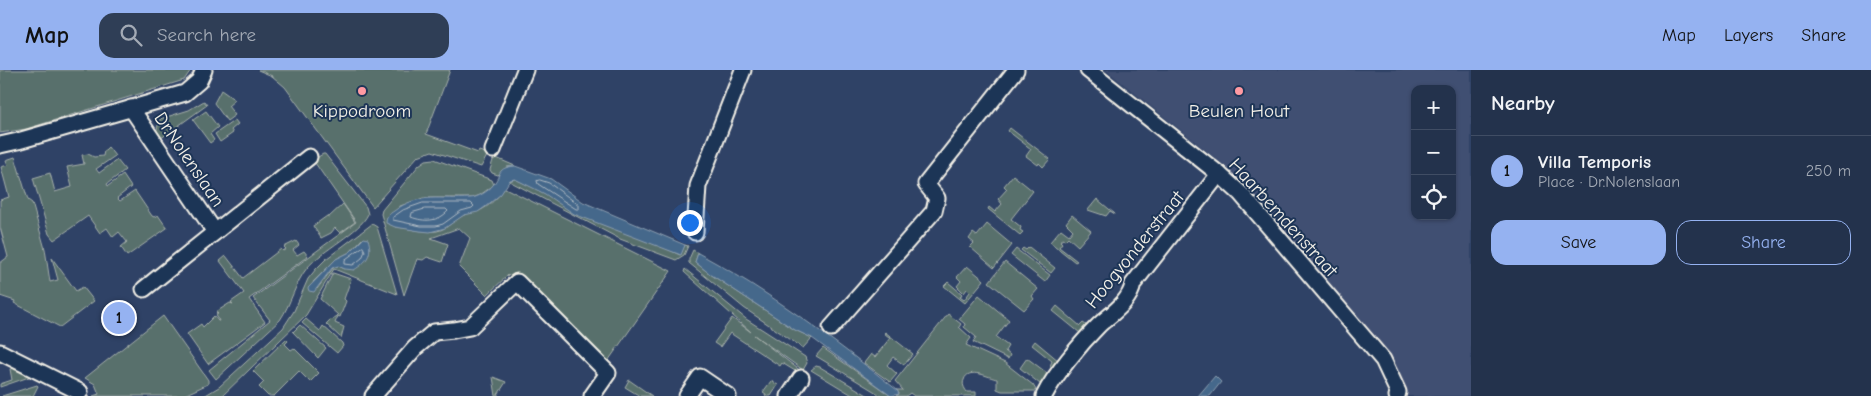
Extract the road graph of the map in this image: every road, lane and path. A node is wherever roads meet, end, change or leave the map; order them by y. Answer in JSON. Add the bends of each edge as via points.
{"nodes":[{"id":1,"x":204,"y":70,"type":"edge"},
{"id":2,"x":525,"y":70,"type":"edge"},
{"id":3,"x":743,"y":70,"type":"edge"},
{"id":4,"x":1016,"y":70,"type":"edge"},
{"id":5,"x":1088,"y":70,"type":"edge"},
{"id":6,"x":131,"y":108,"type":"junction"},
{"id":7,"x":0,"y":144,"type":"edge"},
{"id":8,"x":492,"y":150,"type":"dead end"},
{"id":9,"x":309,"y":157,"type":"dead end"},
{"id":10,"x":1220,"y":174,"type":"junction"},
{"id":11,"x":215,"y":232,"type":"junction"},
{"id":12,"x":695,"y":232,"type":"dead end"},
{"id":13,"x":144,"y":289,"type":"dead end"},
{"id":14,"x":831,"y":328,"type":"dead end"},
{"id":15,"x":0,"y":352,"type":"edge"},
{"id":16,"x":801,"y":378,"type":"dead end"},
{"id":17,"x":80,"y":392,"type":"dead end"},
{"id":18,"x":373,"y":396,"type":"edge"},
{"id":19,"x":592,"y":396,"type":"edge"},
{"id":20,"x":687,"y":396,"type":"edge"},
{"id":21,"x":728,"y":396,"type":"edge"},
{"id":22,"x":789,"y":396,"type":"edge"},
{"id":23,"x":1044,"y":396,"type":"edge"},
{"id":24,"x":1397,"y":396,"type":"edge"}],
"edges":[{"from":1,"to":6,"type":"street","via":[[199,81],[185,93]]},
{"from":2,"to":8,"type":"street"},
{"from":3,"to":12,"type":"street","via":[[698,186]]},
{"from":4,"to":14,"type":"street","via":[[926,184],[937,198],[934,211]]},
{"from":5,"to":10,"type":"street","name":"Haarbemdenstraat"},
{"from":6,"to":7,"type":"street","via":[[18,142]]},
{"from":6,"to":11,"type":"street","name":"Dr.Nolenslaan"},
{"from":9,"to":11,"type":"street","name":"Dr.Nolenslaan"},
{"from":10,"to":23,"type":"street","name":"Hoogvonderstraat","via":[[1132,284],[1132,291],[1051,382]]},
{"from":10,"to":24,"type":"street","name":"Haarbemdenstraat","via":[[1241,194],[1383,360]]},
{"from":11,"to":13,"type":"street","name":"Dr.Nolenslaan"},
{"from":15,"to":17,"type":"street"},
{"from":16,"to":22,"type":"street"},
{"from":18,"to":19,"type":"street","via":[[415,348],[434,332],[470,327],[517,282],[608,372]]},
{"from":20,"to":21,"type":"street","via":[[700,377]]}]}
